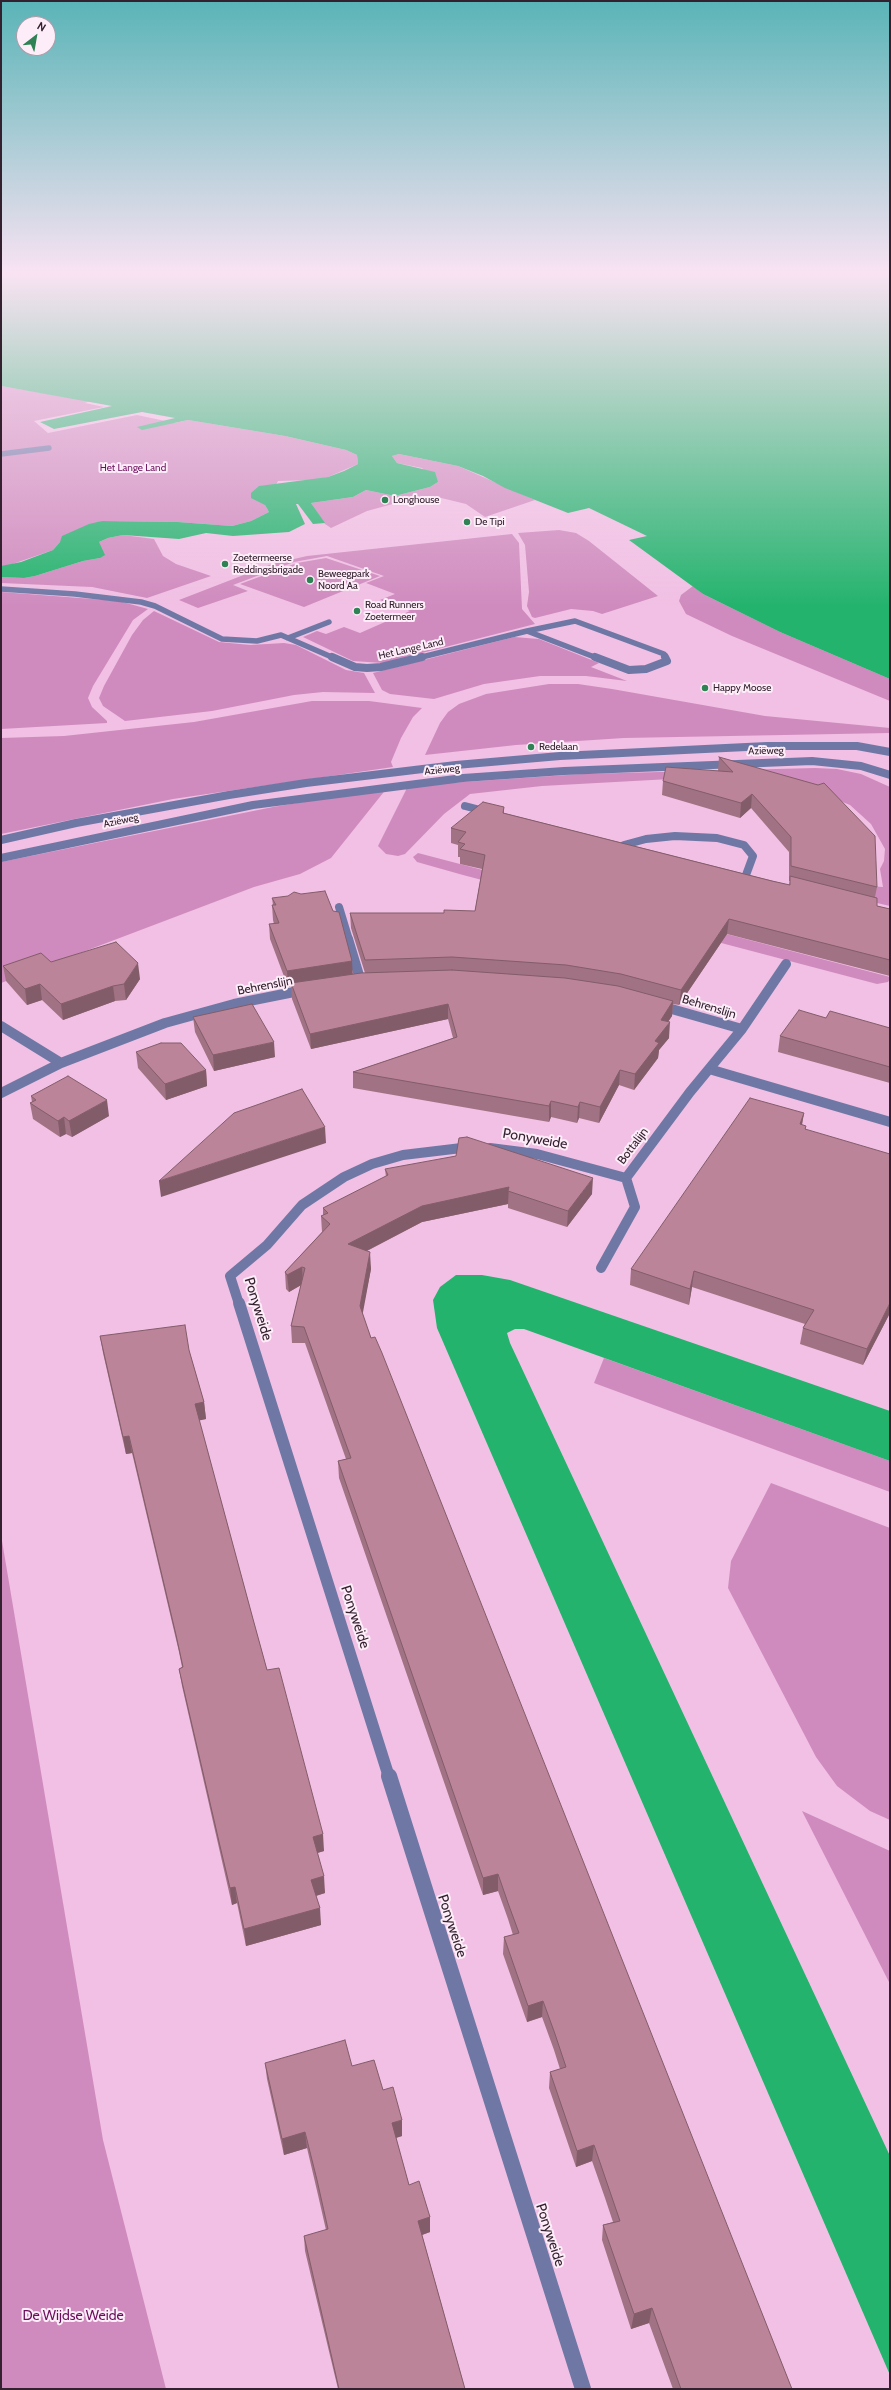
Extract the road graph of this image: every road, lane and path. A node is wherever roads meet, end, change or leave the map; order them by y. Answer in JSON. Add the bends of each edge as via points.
{"nodes":[{"id":1,"x":49,"y":448,"type":"dead end"},
{"id":2,"x":1,"y":454,"type":"edge"},
{"id":3,"x":1,"y":589,"type":"edge"},
{"id":4,"x":329,"y":622,"type":"dead end"},
{"id":5,"x":527,"y":631,"type":"junction"},
{"id":6,"x":288,"y":638,"type":"junction"},
{"id":7,"x":890,"y":752,"type":"edge"},
{"id":8,"x":889,"y":775,"type":"edge"},
{"id":9,"x":465,"y":806,"type":"dead end"},
{"id":10,"x":495,"y":814,"type":"edge"},
{"id":11,"x":1,"y":840,"type":"edge"},
{"id":12,"x":639,"y":849,"type":"edge"},
{"id":13,"x":1,"y":858,"type":"edge"},
{"id":14,"x":746,"y":875,"type":"edge"},
{"id":15,"x":339,"y":907,"type":"dead end"},
{"id":16,"x":786,"y":964,"type":"dead end"},
{"id":17,"x":361,"y":982,"type":"edge"},
{"id":18,"x":315,"y":988,"type":"edge"},
{"id":19,"x":653,"y":1004,"type":"edge"},
{"id":20,"x":1,"y":1026,"type":"edge"},
{"id":21,"x":742,"y":1029,"type":"junction"},
{"id":22,"x":61,"y":1063,"type":"junction"},
{"id":23,"x":709,"y":1069,"type":"junction"},
{"id":24,"x":1,"y":1094,"type":"edge"},
{"id":25,"x":890,"y":1122,"type":"edge"},
{"id":26,"x":626,"y":1178,"type":"junction"},
{"id":27,"x":601,"y":1268,"type":"dead end"},
{"id":28,"x":583,"y":2389,"type":"edge"}],
"edges":[{"from":1,"to":2,"type":"street"},
{"from":3,"to":6,"type":"street","name":"Het Lange Land","via":[[141,602],[155,606],[222,639],[257,641],[281,635]]},
{"from":4,"to":6,"type":"street"},
{"from":5,"to":5,"type":"street","name":"Het Lange Land","via":[[629,670],[646,670],[667,661],[664,654],[575,621]]},
{"from":5,"to":6,"type":"street","name":"Het Lange Land","via":[[381,667],[367,668],[354,667]]},
{"from":7,"to":11,"type":"street","name":"Aziëweg","via":[[857,746],[767,746],[560,756],[456,765],[306,783],[145,810]]},
{"from":8,"to":13,"type":"street","name":"Aziëweg","via":[[861,766],[812,761],[579,770],[463,778],[228,809]]},
{"from":9,"to":10,"type":"street"},
{"from":12,"to":14,"type":"street","via":[[620,844],[675,836],[716,838],[744,845],[753,856]]},
{"from":15,"to":17,"type":"street"},
{"from":16,"to":21,"type":"street","name":"Bottalijn"},
{"from":18,"to":22,"type":"street","name":"Behrenslijn","via":[[234,1004],[164,1023]]},
{"from":19,"to":21,"type":"street","name":"Behrenslijn"},
{"from":20,"to":22,"type":"street"},
{"from":21,"to":23,"type":"street","name":"Bottalijn"},
{"from":22,"to":24,"type":"street","name":"Behrenslijn"},
{"from":23,"to":25,"type":"street"},
{"from":23,"to":26,"type":"street","name":"Bottalijn"},
{"from":26,"to":27,"type":"street","name":"Bottalijn","via":[[636,1207]]},
{"from":26,"to":28,"type":"street","name":"Ponyweide","via":[[573,1162],[503,1149],[471,1147],[403,1155],[372,1164],[320,1191],[288,1219],[267,1245],[230,1276]]}]}
